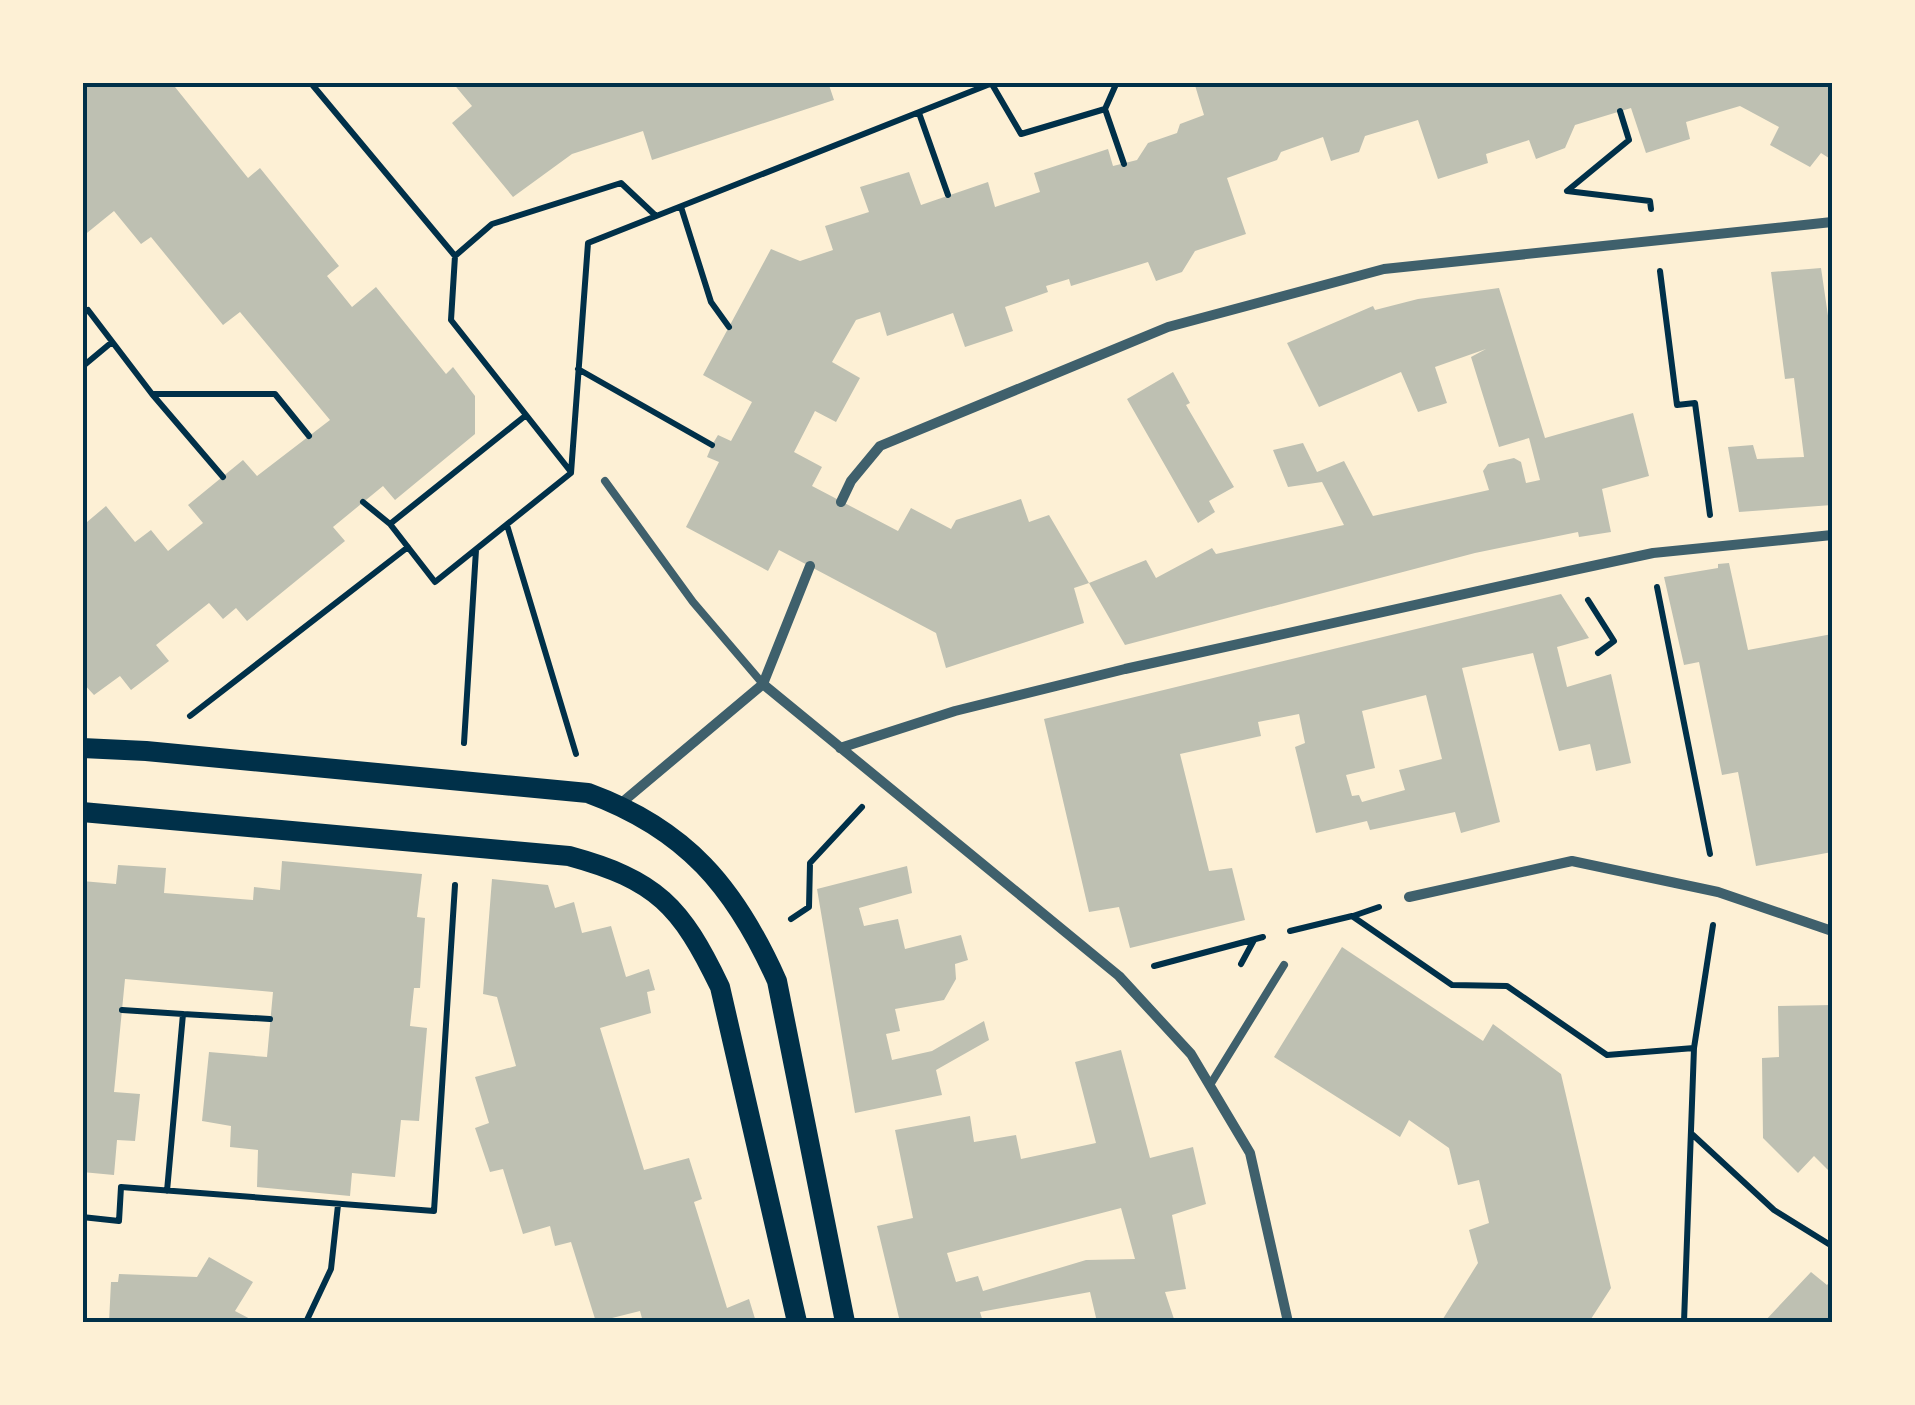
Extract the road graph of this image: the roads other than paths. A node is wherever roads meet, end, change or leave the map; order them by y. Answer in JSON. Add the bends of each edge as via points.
{"nodes":[{"id":1,"x":1832,"y":222,"type":"edge"},
{"id":2,"x":604,"y":481,"type":"dead end"},
{"id":3,"x":841,"y":502,"type":"dead end"},
{"id":4,"x":1832,"y":534,"type":"edge"},
{"id":5,"x":810,"y":566,"type":"dead end"},
{"id":6,"x":764,"y":684,"type":"junction"},
{"id":7,"x":82,"y":748,"type":"edge"},
{"id":8,"x":840,"y":748,"type":"junction"},
{"id":9,"x":619,"y":805,"type":"junction"},
{"id":10,"x":82,"y":812,"type":"edge"},
{"id":11,"x":1409,"y":897,"type":"dead end"},
{"id":12,"x":1832,"y":931,"type":"edge"},
{"id":13,"x":1284,"y":965,"type":"dead end"},
{"id":14,"x":1210,"y":1085,"type":"junction"},
{"id":15,"x":797,"y":1322,"type":"edge"},
{"id":16,"x":845,"y":1322,"type":"edge"},
{"id":17,"x":1288,"y":1322,"type":"edge"}],
"edges":[{"from":1,"to":3,"type":"street","via":[[1384,269],[1168,327],[880,446]]},
{"from":2,"to":6,"type":"lane","via":[[693,602]]},
{"from":4,"to":8,"type":"street","via":[[1653,553],[1569,571],[1125,669]]},
{"from":5,"to":6,"type":"street"},
{"from":6,"to":8,"type":"street"},
{"from":6,"to":9,"type":"street"},
{"from":7,"to":9,"type":"main road","via":[[588,793]]},
{"from":8,"to":14,"type":"street","via":[[1120,976],[1191,1054]]},
{"from":9,"to":16,"type":"main road","via":[[692,853],[730,898],[777,981]]},
{"from":10,"to":15,"type":"main road","via":[[551,854],[633,876],[682,920],[720,987]]},
{"from":11,"to":12,"type":"street","via":[[1572,862],[1718,892]]},
{"from":13,"to":14,"type":"lane"},
{"from":14,"to":17,"type":"street","via":[[1250,1153]]}]}
